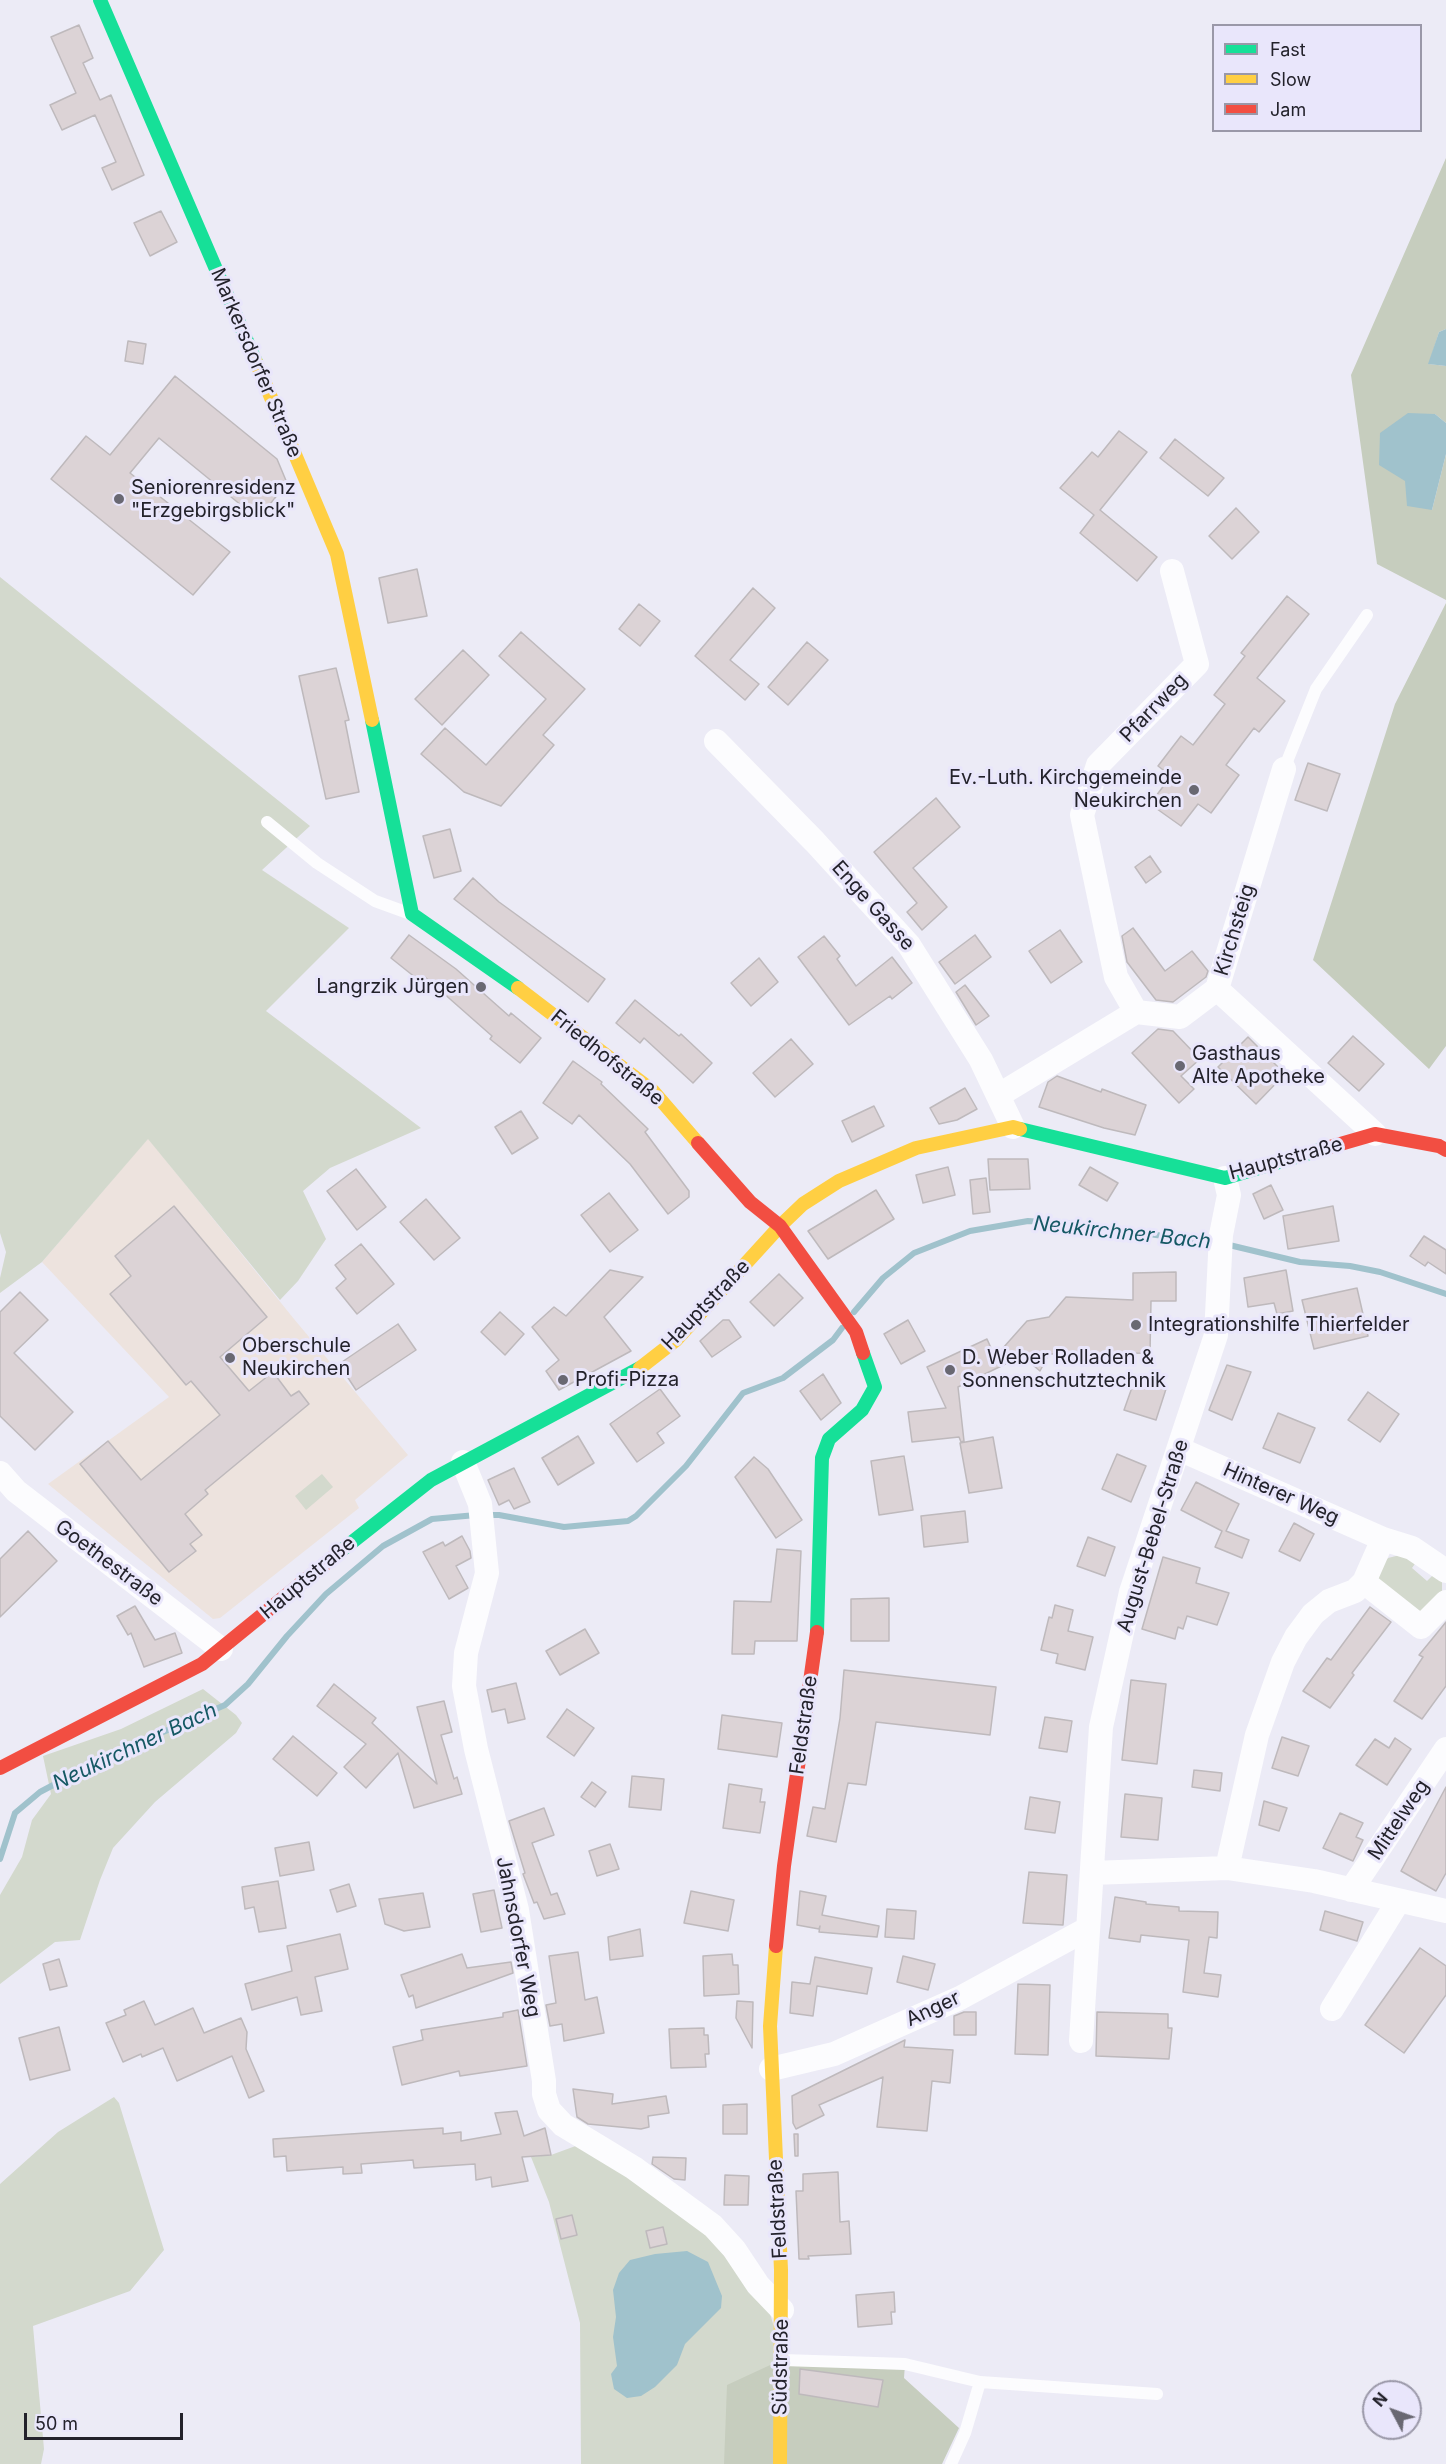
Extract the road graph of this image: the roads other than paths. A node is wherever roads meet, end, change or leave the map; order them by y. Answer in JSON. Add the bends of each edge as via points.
{"nodes":[{"id":1,"x":100,"y":0,"type":"edge"},
{"id":2,"x":1172,"y":571,"type":"dead end"},
{"id":3,"x":1367,"y":615,"type":"dead end"},
{"id":4,"x":716,"y":741,"type":"dead end"},
{"id":5,"x":1284,"y":769,"type":"joint"},
{"id":6,"x":267,"y":822,"type":"dead end"},
{"id":7,"x":412,"y":914,"type":"junction"},
{"id":8,"x":1217,"y":989,"type":"junction"},
{"id":9,"x":1136,"y":1012,"type":"junction"},
{"id":10,"x":999,"y":1095,"type":"junction"},
{"id":11,"x":1013,"y":1127,"type":"junction"},
{"id":12,"x":1376,"y":1134,"type":"junction"},
{"id":13,"x":1446,"y":1150,"type":"edge"},
{"id":14,"x":1225,"y":1178,"type":"junction"},
{"id":15,"x":780,"y":1226,"type":"junction"},
{"id":16,"x":1179,"y":1449,"type":"junction"},
{"id":17,"x":463,"y":1462,"type":"junction"},
{"id":18,"x":0,"y":1473,"type":"edge"},
{"id":19,"x":1383,"y":1539,"type":"junction"},
{"id":20,"x":1444,"y":1564,"type":"edge"},
{"id":21,"x":1364,"y":1582,"type":"junction"},
{"id":22,"x":1446,"y":1602,"type":"edge"},
{"id":23,"x":221,"y":1649,"type":"junction"},
{"id":24,"x":1446,"y":1749,"type":"edge"},
{"id":25,"x":0,"y":1768,"type":"edge"},
{"id":26,"x":1227,"y":1868,"type":"junction"},
{"id":27,"x":1092,"y":1873,"type":"junction"},
{"id":28,"x":1351,"y":1890,"type":"junction"},
{"id":29,"x":1398,"y":1902,"type":"junction"},
{"id":30,"x":1446,"y":1911,"type":"edge"},
{"id":31,"x":1087,"y":1929,"type":"junction"},
{"id":32,"x":1332,"y":2009,"type":"dead end"},
{"id":33,"x":1081,"y":2041,"type":"dead end"},
{"id":34,"x":771,"y":2069,"type":"junction"},
{"id":35,"x":781,"y":2270,"type":"joint"},
{"id":36,"x":782,"y":2310,"type":"junction"},
{"id":37,"x":781,"y":2360,"type":"junction"},
{"id":38,"x":980,"y":2382,"type":"junction"},
{"id":39,"x":1157,"y":2394,"type":"dead end"},
{"id":40,"x":780,"y":2464,"type":"edge"},
{"id":41,"x":951,"y":2464,"type":"edge"}],
"edges":[{"from":1,"to":7,"type":"street","name":"Markersdorfer Straße","via":[[337,554]]},
{"from":2,"to":9,"type":"street","name":"Pfarrweg","via":[[1197,664],[1098,765],[1082,815],[1116,977]]},
{"from":3,"to":5,"type":"lane","via":[[1316,688]]},
{"from":4,"to":10,"type":"street","name":"Enge Gasse","via":[[909,945]]},
{"from":5,"to":8,"type":"street","name":"Kirchsteig"},
{"from":6,"to":7,"type":"lane","via":[[317,863],[375,901]]},
{"from":7,"to":15,"type":"street","name":"Friedhofstraße","via":[[543,1006],[653,1091],[750,1202]]},
{"from":8,"to":9,"type":"street","via":[[1180,1017]]},
{"from":8,"to":12,"type":"street","name":"Kirchsteig"},
{"from":9,"to":10,"type":"street"},
{"from":10,"to":11,"type":"street","name":"Enge Gasse"},
{"from":11,"to":14,"type":"street","name":"Hauptstraße"},
{"from":11,"to":15,"type":"street","name":"Hauptstraße","via":[[916,1148],[839,1181],[803,1204]]},
{"from":12,"to":13,"type":"street","name":"Hauptstraße"},
{"from":12,"to":14,"type":"street","name":"Hauptstraße"},
{"from":14,"to":16,"type":"street","name":"August-Bebel-Straße","via":[[1229,1195],[1220,1246],[1216,1335]]},
{"from":15,"to":17,"type":"street","name":"Hauptstraße","via":[[676,1340],[641,1367]]},
{"from":15,"to":34,"type":"street","name":"Feldstraße","via":[[856,1332],[875,1387],[862,1410],[829,1439],[822,1458],[817,1637],[784,1866],[770,2026]]},
{"from":16,"to":19,"type":"street","name":"Hinterer Weg"},
{"from":16,"to":27,"type":"street","name":"August-Bebel-Straße","via":[[1131,1592],[1101,1727]]},
{"from":17,"to":23,"type":"street","name":"Hauptstraße","via":[[399,1503]]},
{"from":17,"to":36,"type":"street","name":"Jahnsdorfer Weg","via":[[480,1504],[488,1573],[466,1653],[464,1686],[517,1910],[549,2110],[562,2126],[634,2168],[713,2226],[735,2248],[758,2285]]},
{"from":18,"to":23,"type":"street","name":"Goethestraße","via":[[16,1491]]},
{"from":19,"to":20,"type":"street","name":"Hinterer Weg"},
{"from":19,"to":21,"type":"street"},
{"from":21,"to":22,"type":"street","via":[[1421,1627]]},
{"from":21,"to":26,"type":"street","via":[[1313,1614],[1283,1662],[1257,1735]]},
{"from":23,"to":25,"type":"street","name":"Hauptstraße","via":[[202,1664]]},
{"from":24,"to":28,"type":"street","name":"Mittelweg"},
{"from":26,"to":27,"type":"street"},
{"from":26,"to":28,"type":"street"},
{"from":27,"to":31,"type":"street","name":"August-Bebel-Straße"},
{"from":28,"to":29,"type":"street"},
{"from":29,"to":30,"type":"street"},
{"from":29,"to":32,"type":"street"},
{"from":31,"to":33,"type":"street","name":"August-Bebel-Straße"},
{"from":31,"to":34,"type":"street","name":"Anger","via":[[960,1998],[834,2054]]},
{"from":34,"to":35,"type":"street","name":"Feldstraße"},
{"from":35,"to":36,"type":"street","name":"Südstraße"},
{"from":36,"to":37,"type":"street","name":"Südstraße"},
{"from":37,"to":38,"type":"lane","via":[[905,2364]]},
{"from":37,"to":40,"type":"street","name":"Südstraße"},
{"from":38,"to":39,"type":"lane"},
{"from":38,"to":41,"type":"lane"}]}
